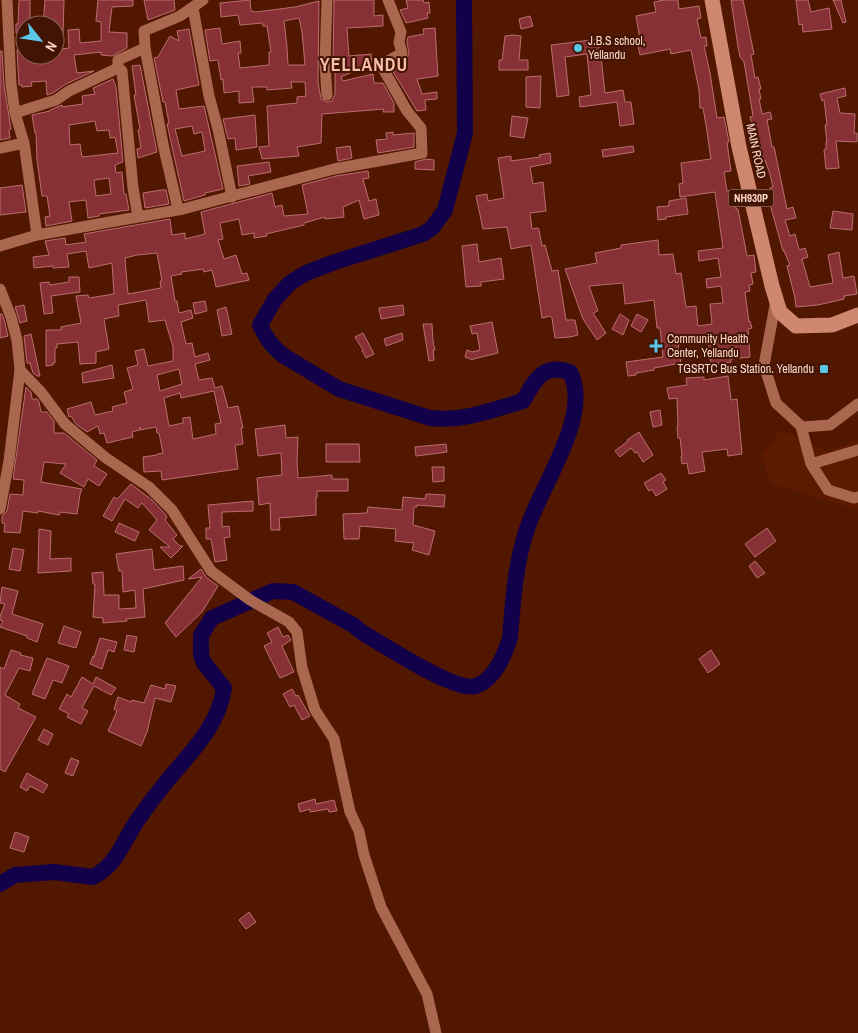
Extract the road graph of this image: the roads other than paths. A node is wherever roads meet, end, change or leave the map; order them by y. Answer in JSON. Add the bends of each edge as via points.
{"nodes":[{"id":1,"x":8,"y":0,"type":"edge"},
{"id":2,"x":203,"y":0,"type":"edge"},
{"id":3,"x":327,"y":0,"type":"edge"},
{"id":4,"x":388,"y":0,"type":"edge"},
{"id":5,"x":712,"y":0,"type":"edge"},
{"id":6,"x":193,"y":8,"type":"junction"},
{"id":7,"x":145,"y":48,"type":"junction"},
{"id":8,"x":118,"y":68,"type":"junction"},
{"id":9,"x":327,"y":95,"type":"dead end"},
{"id":10,"x":15,"y":113,"type":"junction"},
{"id":11,"x":24,"y":143,"type":"junction"},
{"id":12,"x":0,"y":148,"type":"edge"},
{"id":13,"x":232,"y":197,"type":"junction"},
{"id":14,"x":178,"y":209,"type":"junction"},
{"id":15,"x":138,"y":217,"type":"junction"},
{"id":16,"x":37,"y":236,"type":"junction"},
{"id":17,"x":0,"y":246,"type":"edge"},
{"id":18,"x":0,"y":290,"type":"edge"},
{"id":19,"x":776,"y":298,"type":"junction"},
{"id":20,"x":858,"y":315,"type":"edge"},
{"id":21,"x":20,"y":370,"type":"junction"},
{"id":22,"x":858,"y":404,"type":"edge"},
{"id":23,"x":801,"y":426,"type":"junction"},
{"id":24,"x":858,"y":450,"type":"edge"},
{"id":25,"x":811,"y":464,"type":"junction"},
{"id":26,"x":858,"y":497,"type":"edge"},
{"id":27,"x":0,"y":509,"type":"edge"},
{"id":28,"x":436,"y":1033,"type":"edge"}],
"edges":[{"from":1,"to":10,"type":"street"},
{"from":2,"to":6,"type":"street"},
{"from":3,"to":9,"type":"street"},
{"from":4,"to":13,"type":"street","via":[[401,32],[402,53],[381,66],[407,111],[421,128],[422,153],[334,168]]},
{"from":5,"to":19,"type":"highway","name":"MAIN ROAD","number":"NH930P","via":[[740,147]]},
{"from":6,"to":7,"type":"street","via":[[144,31]]},
{"from":6,"to":13,"type":"street"},
{"from":7,"to":8,"type":"street","via":[[118,60]]},
{"from":7,"to":14,"type":"street"},
{"from":8,"to":10,"type":"street","via":[[56,100]]},
{"from":8,"to":15,"type":"street","via":[[122,71]]},
{"from":10,"to":11,"type":"street"},
{"from":11,"to":12,"type":"street"},
{"from":11,"to":16,"type":"street"},
{"from":13,"to":14,"type":"street"},
{"from":14,"to":15,"type":"street"},
{"from":15,"to":16,"type":"street"},
{"from":16,"to":17,"type":"street"},
{"from":18,"to":21,"type":"street","via":[[17,340]]},
{"from":19,"to":20,"type":"highway","name":"MAIN ROAD","number":"NH930P","via":[[780,312],[796,326],[832,325]]},
{"from":19,"to":23,"type":"street","via":[[764,365],[776,403]]},
{"from":21,"to":27,"type":"street"},
{"from":21,"to":28,"type":"street","via":[[65,424],[148,487],[172,510],[211,571],[250,600],[289,622],[297,632],[302,668],[315,710],[334,739],[350,812],[381,907],[427,994]]},
{"from":22,"to":23,"type":"street","via":[[830,425]]},
{"from":23,"to":25,"type":"street"},
{"from":24,"to":25,"type":"street"},
{"from":25,"to":26,"type":"street","via":[[828,490]]}]}
